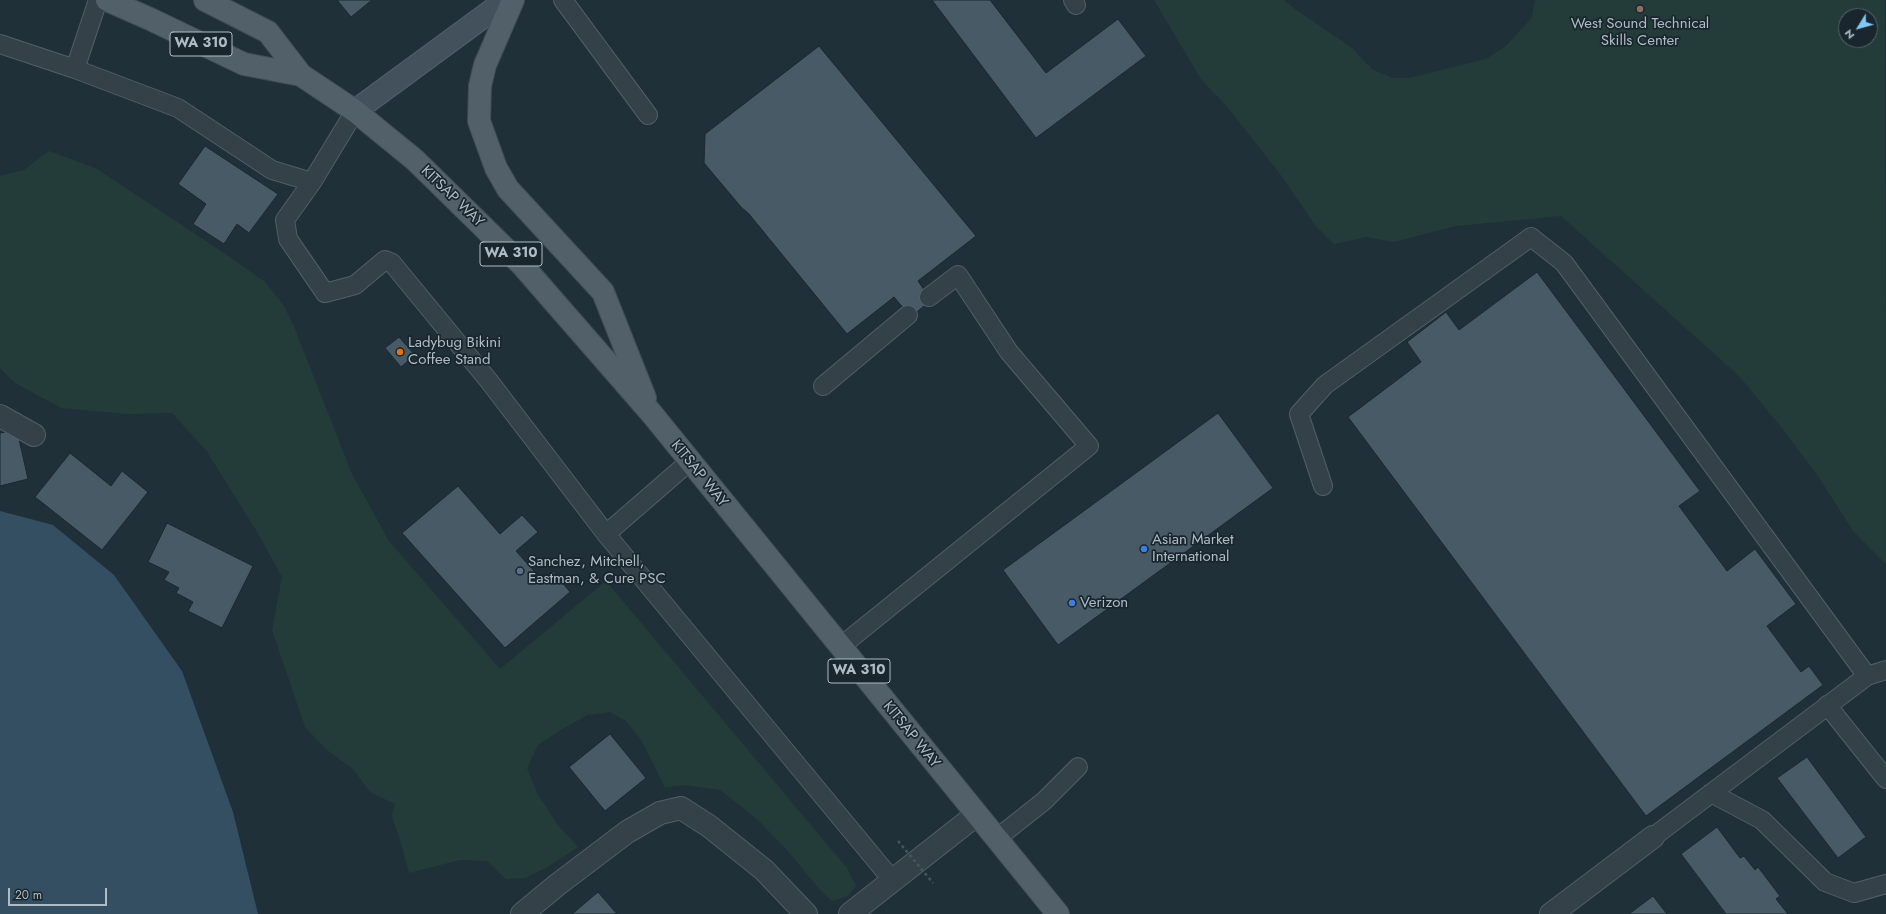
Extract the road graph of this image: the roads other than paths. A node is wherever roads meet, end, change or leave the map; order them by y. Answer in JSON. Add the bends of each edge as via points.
{"nodes":[{"id":1,"x":98,"y":0,"type":"edge"},
{"id":2,"x":106,"y":0,"type":"edge"},
{"id":3,"x":205,"y":0,"type":"edge"},
{"id":4,"x":506,"y":0,"type":"edge"},
{"id":5,"x":513,"y":0,"type":"edge"},
{"id":6,"x":563,"y":0,"type":"edge"},
{"id":7,"x":0,"y":44,"type":"edge"},
{"id":8,"x":75,"y":69,"type":"junction"},
{"id":9,"x":301,"y":75,"type":"junction"},
{"id":10,"x":355,"y":111,"type":"junction"},
{"id":11,"x":648,"y":115,"type":"dead end"},
{"id":12,"x":312,"y":182,"type":"junction"},
{"id":13,"x":929,"y":297,"type":"dead end"},
{"id":14,"x":908,"y":314,"type":"dead end"},
{"id":15,"x":823,"y":386,"type":"dead end"},
{"id":16,"x":652,"y":414,"type":"junction"},
{"id":17,"x":0,"y":416,"type":"edge"},
{"id":18,"x":34,"y":435,"type":"dead end"},
{"id":19,"x":689,"y":462,"type":"junction"},
{"id":20,"x":1323,"y":486,"type":"dead end"},
{"id":21,"x":606,"y":534,"type":"junction"},
{"id":22,"x":840,"y":647,"type":"junction"},
{"id":23,"x":1886,"y":670,"type":"edge"},
{"id":24,"x":1867,"y":676,"type":"junction"},
{"id":25,"x":1827,"y":705,"type":"junction"},
{"id":26,"x":1078,"y":767,"type":"dead end"},
{"id":27,"x":1886,"y":779,"type":"edge"},
{"id":28,"x":1711,"y":793,"type":"junction"},
{"id":29,"x":976,"y":814,"type":"junction"},
{"id":30,"x":1653,"y":837,"type":"joint"},
{"id":31,"x":996,"y":839,"type":"junction"},
{"id":32,"x":893,"y":881,"type":"junction"},
{"id":33,"x":1886,"y":884,"type":"edge"},
{"id":34,"x":522,"y":914,"type":"edge"},
{"id":35,"x":806,"y":914,"type":"edge"},
{"id":36,"x":850,"y":914,"type":"edge"},
{"id":37,"x":1058,"y":914,"type":"edge"},
{"id":38,"x":1551,"y":914,"type":"edge"}],
"edges":[{"from":1,"to":8,"type":"lane"},
{"from":2,"to":9,"type":"main road","name":"KITSAP WAY","number":"WA 310","via":[[244,64]]},
{"from":3,"to":9,"type":"main road","name":"KITSAP WAY","number":"WA 310","via":[[268,32]]},
{"from":4,"to":10,"type":"main road"},
{"from":5,"to":16,"type":"main road","via":[[485,65],[480,86],[479,121],[496,168],[508,189],[603,292]]},
{"from":6,"to":11,"type":"lane"},
{"from":7,"to":8,"type":"lane"},
{"from":8,"to":12,"type":"lane","via":[[178,108],[272,170]]},
{"from":9,"to":10,"type":"main road","name":"KITSAP WAY","number":"WA 310"},
{"from":10,"to":12,"type":"lane"},
{"from":10,"to":16,"type":"main road","name":"KITSAP WAY","number":"WA 310","via":[[415,160],[523,266]]},
{"from":12,"to":21,"type":"lane","via":[[284,220],[288,239],[325,293],[355,285],[385,260],[392,263],[489,381]]},
{"from":13,"to":22,"type":"lane","via":[[958,275],[1009,352],[1089,446]]},
{"from":14,"to":15,"type":"lane"},
{"from":16,"to":19,"type":"main road","name":"KITSAP WAY","number":"WA 310"},
{"from":17,"to":18,"type":"street"},
{"from":19,"to":21,"type":"lane"},
{"from":19,"to":22,"type":"main road","name":"KITSAP WAY","number":"WA 310"},
{"from":20,"to":24,"type":"lane","via":[[1299,414],[1325,385],[1531,237],[1564,263]]},
{"from":21,"to":32,"type":"lane"},
{"from":22,"to":29,"type":"main road","name":"KITSAP WAY","number":"WA 310"},
{"from":23,"to":24,"type":"lane"},
{"from":24,"to":25,"type":"lane"},
{"from":25,"to":27,"type":"lane"},
{"from":25,"to":28,"type":"lane"},
{"from":26,"to":31,"type":"lane","via":[[1044,801]]},
{"from":28,"to":30,"type":"lane"},
{"from":28,"to":33,"type":"lane","via":[[1762,820],[1825,882],[1854,893]]},
{"from":29,"to":31,"type":"main road","name":"KITSAP WAY","number":"WA 310"},
{"from":29,"to":32,"type":"street"},
{"from":30,"to":38,"type":"street"},
{"from":31,"to":37,"type":"main road","name":"KITSAP WAY","number":"WA 310"},
{"from":32,"to":36,"type":"street"},
{"from":34,"to":35,"type":"street","via":[[627,832],[660,813],[681,808],[709,826],[764,870]]}]}
